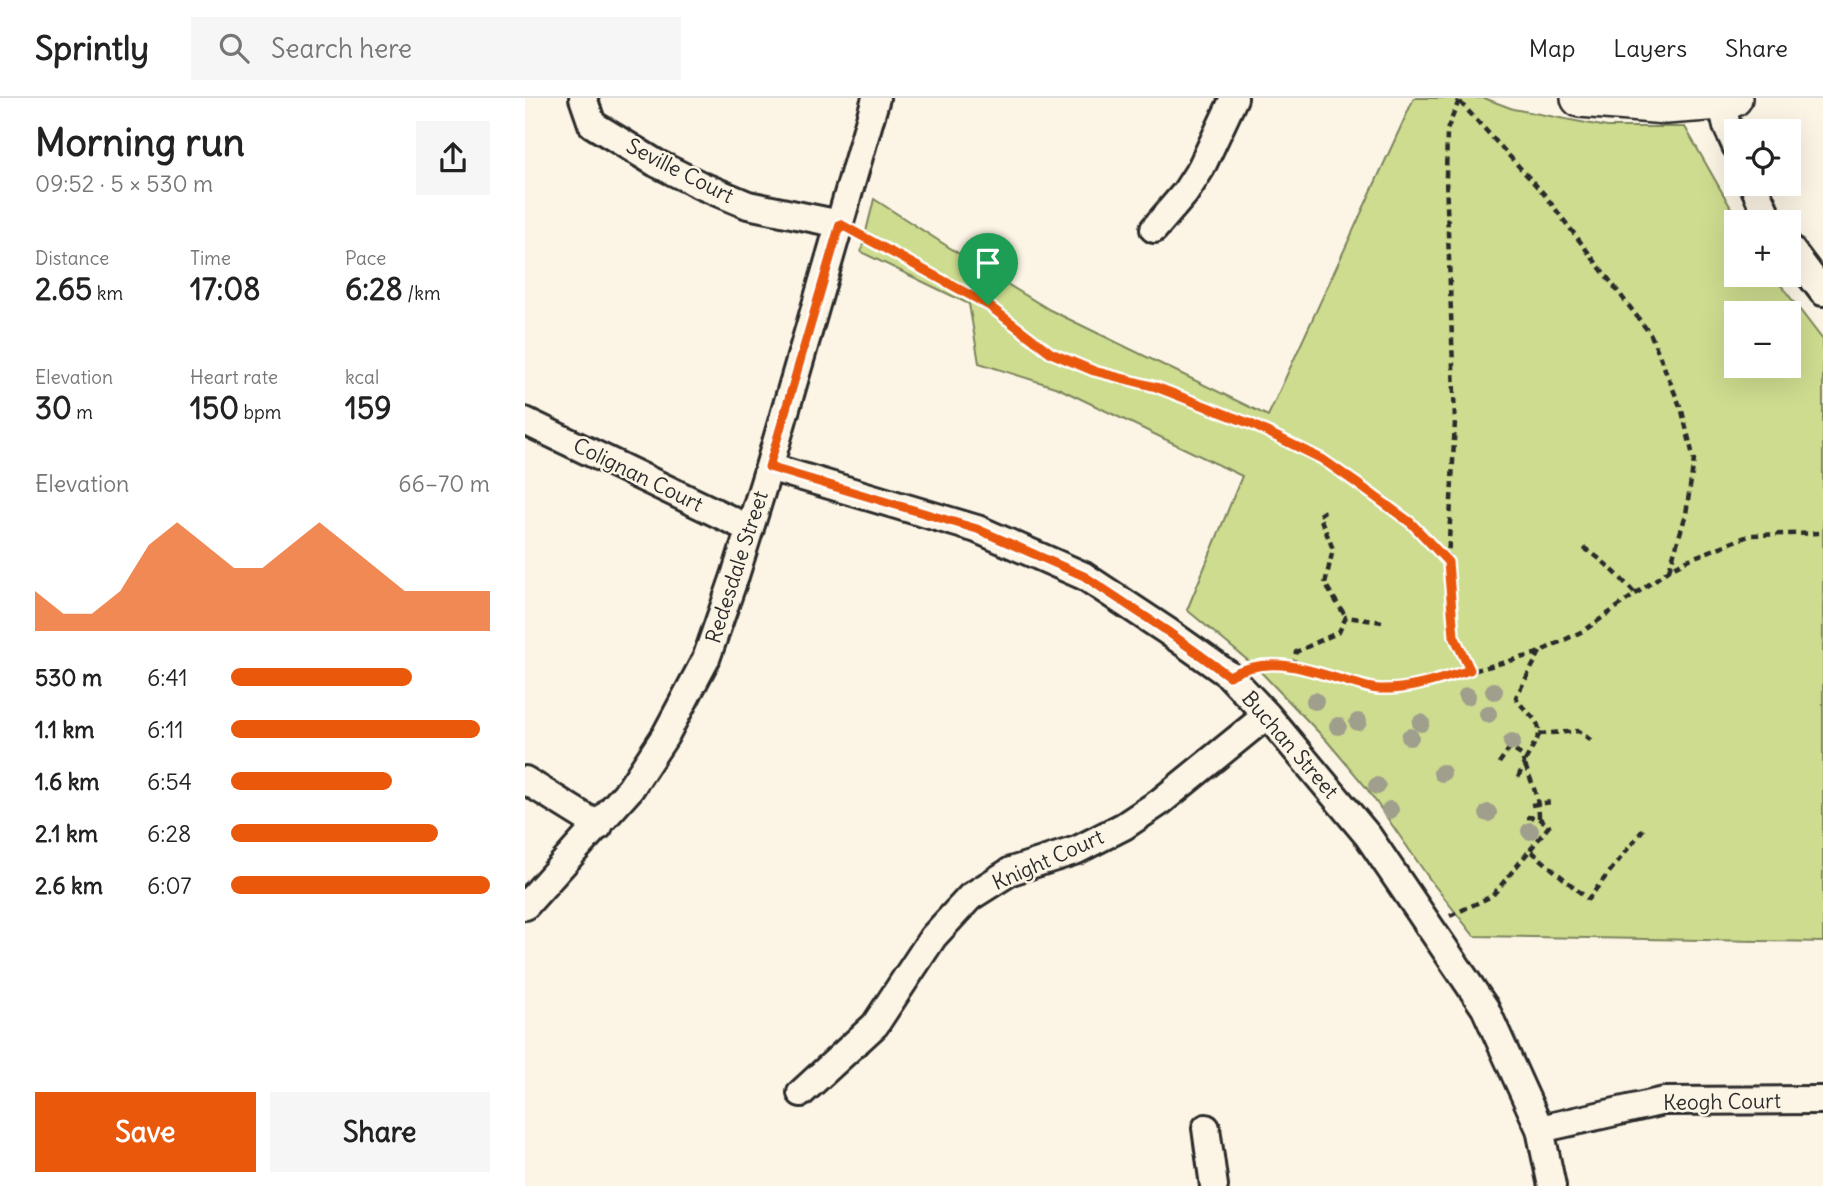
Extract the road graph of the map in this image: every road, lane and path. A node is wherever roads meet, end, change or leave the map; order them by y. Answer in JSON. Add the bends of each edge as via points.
{"nodes":[{"id":1,"x":583,"y":98,"type":"edge"},
{"id":2,"x":876,"y":98,"type":"edge"},
{"id":3,"x":1234,"y":98,"type":"edge"},
{"id":4,"x":1580,"y":98,"type":"edge"},
{"id":5,"x":1727,"y":99,"type":"edge"},
{"id":6,"x":1460,"y":100,"type":"edge"},
{"id":7,"x":1727,"y":119,"type":"edge"},
{"id":8,"x":840,"y":224,"type":"junction"},
{"id":9,"x":1154,"y":229,"type":"dead end"},
{"id":10,"x":1801,"y":263,"type":"edge"},
{"id":11,"x":1823,"y":292,"type":"edge"},
{"id":12,"x":525,"y":421,"type":"edge"},
{"id":13,"x":769,"y":467,"type":"junction"},
{"id":14,"x":1325,"y":511,"type":"dead end"},
{"id":15,"x":750,"y":529,"type":"junction"},
{"id":16,"x":1823,"y":533,"type":"edge"},
{"id":17,"x":1584,"y":548,"type":"dead end"},
{"id":18,"x":1448,"y":562,"type":"junction"},
{"id":19,"x":1669,"y":570,"type":"junction"},
{"id":20,"x":1636,"y":595,"type":"junction"},
{"id":21,"x":1346,"y":617,"type":"junction"},
{"id":22,"x":1382,"y":622,"type":"dead end"},
{"id":23,"x":1540,"y":651,"type":"junction"},
{"id":24,"x":1293,"y":666,"type":"junction"},
{"id":25,"x":1470,"y":670,"type":"junction"},
{"id":26,"x":1229,"y":676,"type":"junction"},
{"id":27,"x":1267,"y":715,"type":"junction"},
{"id":28,"x":1539,"y":734,"type":"junction"},
{"id":29,"x":1593,"y":742,"type":"dead end"},
{"id":30,"x":1499,"y":763,"type":"dead end"},
{"id":31,"x":1524,"y":763,"type":"junction"},
{"id":32,"x":1518,"y":778,"type":"dead end"},
{"id":33,"x":525,"y":780,"type":"edge"},
{"id":34,"x":1552,"y":802,"type":"dead end"},
{"id":35,"x":1539,"y":804,"type":"junction"},
{"id":36,"x":1531,"y":805,"type":"dead end"},
{"id":37,"x":1527,"y":817,"type":"dead end"},
{"id":38,"x":1539,"y":818,"type":"junction"},
{"id":39,"x":599,"y":826,"type":"junction"},
{"id":40,"x":1646,"y":826,"type":"dead end"},
{"id":41,"x":1530,"y":850,"type":"junction"},
{"id":42,"x":525,"y":906,"type":"edge"},
{"id":43,"x":1449,"y":917,"type":"dead end"},
{"id":44,"x":801,"y":1093,"type":"dead end"},
{"id":45,"x":1823,"y":1100,"type":"edge"},
{"id":46,"x":1206,"y":1128,"type":"dead end"},
{"id":47,"x":1540,"y":1129,"type":"junction"},
{"id":48,"x":1214,"y":1186,"type":"edge"},
{"id":49,"x":1552,"y":1186,"type":"edge"}],
"edges":[{"from":1,"to":8,"type":"street","name":"Seville Court","via":[[592,124],[700,185],[748,205]]},
{"from":2,"to":8,"type":"street","name":"Redesdale Street"},
{"from":3,"to":9,"type":"street","via":[[1201,168]]},
{"from":4,"to":5,"type":"street","via":[[1666,105]]},
{"from":5,"to":7,"type":"street"},
{"from":6,"to":18,"type":"path","via":[[1447,130],[1455,421]]},
{"from":6,"to":19,"type":"path","via":[[1544,194],[1651,335],[1682,411],[1694,460],[1686,514]]},
{"from":8,"to":13,"type":"street","name":"Redesdale Street"},
{"from":8,"to":18,"type":"path","via":[[988,305],[1051,353],[1251,424],[1322,459],[1411,523]]},
{"from":10,"to":11,"type":"street"},
{"from":12,"to":15,"type":"street","name":"Colignan Court"},
{"from":13,"to":15,"type":"street","name":"Redesdale Street"},
{"from":13,"to":26,"type":"street","name":"Buchan Street","via":[[977,529],[1084,576]]},
{"from":14,"to":21,"type":"path","via":[[1319,514],[1333,549],[1325,584]]},
{"from":15,"to":39,"type":"street","name":"Redesdale Street","via":[[706,659],[665,736]]},
{"from":16,"to":19,"type":"path","via":[[1751,535]]},
{"from":17,"to":20,"type":"path","via":[[1616,572]]},
{"from":18,"to":25,"type":"path","via":[[1454,636]]},
{"from":19,"to":20,"type":"path"},
{"from":20,"to":23,"type":"path","via":[[1585,630]]},
{"from":21,"to":22,"type":"path"},
{"from":21,"to":24,"type":"path","via":[[1339,632],[1296,652]]},
{"from":23,"to":25,"type":"path"},
{"from":23,"to":28,"type":"path","via":[[1516,697],[1538,724]]},
{"from":24,"to":25,"type":"path","via":[[1377,689],[1410,688]]},
{"from":24,"to":26,"type":"path","via":[[1265,664]]},
{"from":26,"to":27,"type":"street","name":"Buchan Street"},
{"from":27,"to":44,"type":"street","name":"Knight Court","via":[[1160,802],[1124,825],[1077,850],[1011,872],[970,897],[933,937],[875,1025]]},
{"from":27,"to":47,"type":"street","name":"Buchan Street","via":[[1368,836],[1485,1008]]},
{"from":28,"to":29,"type":"path","via":[[1579,731]]},
{"from":28,"to":31,"type":"path"},
{"from":30,"to":31,"type":"path","via":[[1512,749]]},
{"from":31,"to":32,"type":"path"},
{"from":31,"to":35,"type":"path"},
{"from":33,"to":39,"type":"street"},
{"from":34,"to":35,"type":"path"},
{"from":35,"to":36,"type":"path"},
{"from":35,"to":38,"type":"path"},
{"from":37,"to":38,"type":"path"},
{"from":38,"to":41,"type":"path","via":[[1549,826]]},
{"from":39,"to":42,"type":"street","name":"Redesdale Street"},
{"from":40,"to":41,"type":"path","via":[[1588,899]]},
{"from":41,"to":43,"type":"path","via":[[1492,897]]},
{"from":45,"to":47,"type":"street","name":"Keogh Court","via":[[1664,1101]]},
{"from":46,"to":48,"type":"street"},
{"from":47,"to":49,"type":"street","name":"Buchan Street"}]}
